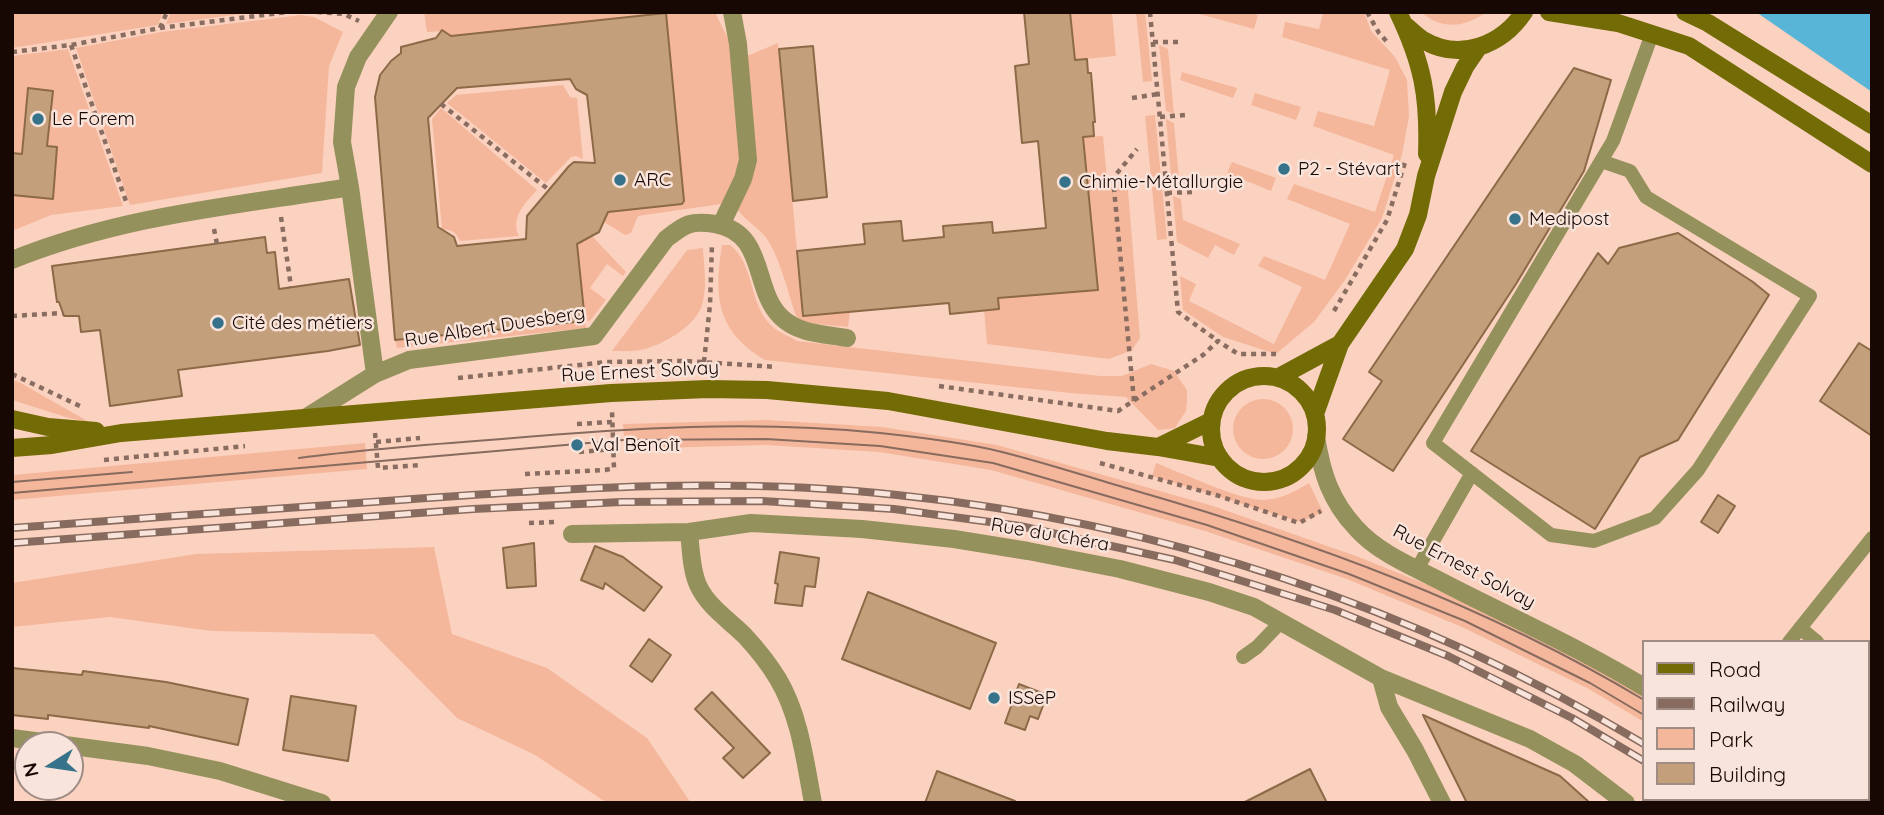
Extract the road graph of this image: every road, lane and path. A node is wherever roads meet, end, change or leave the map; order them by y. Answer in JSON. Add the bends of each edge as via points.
{"nodes":[{"id":1,"x":167,"y":12,"type":"edge"},
{"id":2,"x":288,"y":12,"type":"edge"},
{"id":3,"x":317,"y":12,"type":"edge"},
{"id":4,"x":389,"y":12,"type":"edge"},
{"id":5,"x":732,"y":12,"type":"edge"},
{"id":6,"x":1150,"y":12,"type":"edge"},
{"id":7,"x":1367,"y":12,"type":"edge"},
{"id":8,"x":1524,"y":12,"type":"edge"},
{"id":9,"x":1549,"y":12,"type":"edge"},
{"id":10,"x":1685,"y":12,"type":"edge"},
{"id":11,"x":1400,"y":18,"type":"edge"},
{"id":12,"x":160,"y":29,"type":"junction"},
{"id":13,"x":376,"y":29,"type":"junction"},
{"id":14,"x":1652,"y":34,"type":"junction"},
{"id":15,"x":1153,"y":42,"type":"junction"},
{"id":16,"x":1181,"y":42,"type":"dead end"},
{"id":17,"x":71,"y":45,"type":"junction"},
{"id":18,"x":1393,"y":48,"type":"dead end"},
{"id":19,"x":1478,"y":48,"type":"junction"},
{"id":20,"x":12,"y":52,"type":"edge"},
{"id":21,"x":1158,"y":94,"type":"junction"},
{"id":22,"x":1132,"y":98,"type":"dead end"},
{"id":23,"x":441,"y":104,"type":"dead end"},
{"id":24,"x":1185,"y":115,"type":"dead end"},
{"id":25,"x":1160,"y":117,"type":"junction"},
{"id":26,"x":1872,"y":125,"type":"edge"},
{"id":27,"x":1137,"y":149,"type":"dead end"},
{"id":28,"x":1407,"y":158,"type":"dead end"},
{"id":29,"x":1601,"y":161,"type":"junction"},
{"id":30,"x":1872,"y":164,"type":"edge"},
{"id":31,"x":1426,"y":176,"type":"junction"},
{"id":32,"x":350,"y":187,"type":"junction"},
{"id":33,"x":549,"y":190,"type":"dead end"},
{"id":34,"x":1193,"y":192,"type":"dead end"},
{"id":35,"x":1167,"y":193,"type":"junction"},
{"id":36,"x":278,"y":199,"type":"junction"},
{"id":37,"x":132,"y":221,"type":"junction"},
{"id":38,"x":721,"y":225,"type":"junction"},
{"id":39,"x":12,"y":260,"type":"edge"},
{"id":40,"x":291,"y":287,"type":"dead end"},
{"id":41,"x":63,"y":313,"type":"dead end"},
{"id":42,"x":12,"y":316,"type":"edge"},
{"id":43,"x":1328,"y":322,"type":"dead end"},
{"id":44,"x":848,"y":338,"type":"dead end"},
{"id":45,"x":1218,"y":341,"type":"dead end"},
{"id":46,"x":1340,"y":344,"type":"junction"},
{"id":47,"x":704,"y":362,"type":"dead end"},
{"id":48,"x":375,"y":374,"type":"junction"},
{"id":49,"x":1279,"y":377,"type":"junction"},
{"id":50,"x":1134,"y":401,"type":"dead end"},
{"id":51,"x":612,"y":409,"type":"dead end"},
{"id":52,"x":621,"y":409,"type":"dead end"},
{"id":53,"x":1315,"y":414,"type":"junction"},
{"id":54,"x":305,"y":418,"type":"junction"},
{"id":55,"x":12,"y":419,"type":"edge"},
{"id":56,"x":1211,"y":421,"type":"junction"},
{"id":57,"x":612,"y":422,"type":"dead end"},
{"id":58,"x":577,"y":424,"type":"dead end"},
{"id":59,"x":121,"y":433,"type":"junction"},
{"id":60,"x":1316,"y":437,"type":"junction"},
{"id":61,"x":420,"y":438,"type":"dead end"},
{"id":62,"x":376,"y":442,"type":"dead end"},
{"id":63,"x":1158,"y":447,"type":"junction"},
{"id":64,"x":12,"y":448,"type":"edge"},
{"id":65,"x":579,"y":452,"type":"dead end"},
{"id":66,"x":1220,"y":458,"type":"junction"},
{"id":67,"x":1098,"y":463,"type":"dead end"},
{"id":68,"x":422,"y":464,"type":"dead end"},
{"id":69,"x":378,"y":468,"type":"dead end"},
{"id":70,"x":1472,"y":473,"type":"junction"},
{"id":71,"x":525,"y":474,"type":"dead end"},
{"id":72,"x":1337,"y":503,"type":"junction"},
{"id":73,"x":689,"y":532,"type":"junction"},
{"id":74,"x":572,"y":534,"type":"dead end"},
{"id":75,"x":1872,"y":538,"type":"edge"},
{"id":76,"x":1418,"y":569,"type":"junction"},
{"id":77,"x":1280,"y":622,"type":"junction"},
{"id":78,"x":1800,"y":628,"type":"junction"},
{"id":79,"x":1791,"y":640,"type":"edge"},
{"id":80,"x":1815,"y":640,"type":"edge"},
{"id":81,"x":1243,"y":657,"type":"dead end"},
{"id":82,"x":1381,"y":678,"type":"junction"},
{"id":83,"x":1643,"y":686,"type":"edge"},
{"id":84,"x":12,"y":738,"type":"edge"},
{"id":85,"x":322,"y":803,"type":"edge"},
{"id":86,"x":813,"y":803,"type":"edge"},
{"id":87,"x":1443,"y":803,"type":"edge"},
{"id":88,"x":1626,"y":803,"type":"edge"}],
"edges":[{"from":1,"to":12,"type":"path"},
{"from":2,"to":12,"type":"path"},
{"from":3,"to":13,"type":"path","via":[[344,14]]},
{"from":4,"to":13,"type":"street"},
{"from":5,"to":38,"type":"street","via":[[748,160]]},
{"from":6,"to":15,"type":"path"},
{"from":7,"to":18,"type":"path"},
{"from":8,"to":19,"type":"street","via":[[1515,26]]},
{"from":9,"to":14,"type":"street","via":[[1618,23]]},
{"from":10,"to":26,"type":"street"},
{"from":11,"to":19,"type":"street","via":[[1424,41],[1452,50]]},
{"from":11,"to":31,"type":"street","via":[[1418,55],[1425,87]]},
{"from":12,"to":17,"type":"path"},
{"from":13,"to":32,"type":"street","via":[[346,87],[342,142]]},
{"from":14,"to":29,"type":"lane","via":[[1613,141]]},
{"from":14,"to":30,"type":"street","via":[[1689,46]]},
{"from":15,"to":16,"type":"path"},
{"from":15,"to":21,"type":"path"},
{"from":17,"to":20,"type":"path"},
{"from":17,"to":37,"type":"path"},
{"from":19,"to":31,"type":"street","via":[[1452,92]]},
{"from":21,"to":22,"type":"path"},
{"from":21,"to":25,"type":"path"},
{"from":23,"to":33,"type":"path"},
{"from":24,"to":25,"type":"path"},
{"from":25,"to":35,"type":"path"},
{"from":27,"to":50,"type":"path","via":[[1113,178]]},
{"from":28,"to":43,"type":"path","via":[[1387,220]]},
{"from":29,"to":70,"type":"lane","via":[[1433,443]]},
{"from":29,"to":70,"type":"lane","via":[[1630,171],[1646,197],[1810,296],[1698,470],[1655,518],[1594,541],[1551,535]]},
{"from":31,"to":46,"type":"street","via":[[1405,249]]},
{"from":32,"to":36,"type":"street"},
{"from":32,"to":48,"type":"street"},
{"from":34,"to":35,"type":"path"},
{"from":35,"to":45,"type":"path","via":[[1178,312]]},
{"from":36,"to":37,"type":"street"},
{"from":36,"to":40,"type":"path"},
{"from":37,"to":39,"type":"street"},
{"from":38,"to":44,"type":"street","via":[[743,236],[772,308],[783,320],[799,330]]},
{"from":38,"to":47,"type":"path","via":[[712,242]]},
{"from":38,"to":48,"type":"street","name":"Rue Albert Duesberg","via":[[696,221],[666,239],[594,336],[409,360]]},
{"from":41,"to":42,"type":"path"},
{"from":46,"to":49,"type":"street"},
{"from":46,"to":53,"type":"street"},
{"from":48,"to":54,"type":"street","name":"Rue Albert Duesberg"},
{"from":49,"to":53,"type":"street","via":[[1299,388]]},
{"from":49,"to":56,"type":"street","via":[[1253,378],[1230,389]]},
{"from":51,"to":52,"type":"path"},
{"from":53,"to":60,"type":"street"},
{"from":54,"to":59,"type":"street","name":"Rue Ernest Solvay"},
{"from":54,"to":63,"type":"street","name":"Rue Ernest Solvay","via":[[641,391],[767,390],[888,401]]},
{"from":55,"to":59,"type":"street","name":"Rue Ernest Solvay"},
{"from":56,"to":63,"type":"street"},
{"from":56,"to":66,"type":"street"},
{"from":57,"to":58,"type":"path"},
{"from":59,"to":64,"type":"street","name":"Rue Ernest Solvay"},
{"from":60,"to":66,"type":"street","via":[[1298,470],[1275,481],[1238,475]]},
{"from":60,"to":72,"type":"street","name":"Rue Ernest Solvay","via":[[1325,482]]},
{"from":61,"to":62,"type":"path"},
{"from":63,"to":66,"type":"street","name":"Rue Ernest Solvay"},
{"from":65,"to":71,"type":"path","via":[[614,449],[614,468]]},
{"from":67,"to":72,"type":"path","via":[[1299,523]]},
{"from":68,"to":69,"type":"path"},
{"from":70,"to":76,"type":"lane"},
{"from":72,"to":76,"type":"street","name":"Rue Ernest Solvay","via":[[1375,545]]},
{"from":73,"to":74,"type":"street","name":"Rue du Chéra"},
{"from":73,"to":77,"type":"street","name":"Rue du Chéra","via":[[751,523],[954,539],[1119,569],[1254,607]]},
{"from":73,"to":86,"type":"street","via":[[693,568],[706,600],[763,657],[788,698]]},
{"from":75,"to":78,"type":"lane"},
{"from":76,"to":83,"type":"street","name":"Rue Ernest Solvay"},
{"from":77,"to":81,"type":"lane"},
{"from":77,"to":82,"type":"street","name":"Rue du Chéra"},
{"from":78,"to":79,"type":"lane"},
{"from":78,"to":80,"type":"lane"},
{"from":82,"to":87,"type":"street","via":[[1389,707]]},
{"from":82,"to":88,"type":"street","name":"Rue du Chéra","via":[[1530,739],[1575,764]]},
{"from":84,"to":85,"type":"street","via":[[148,756]]}]}
